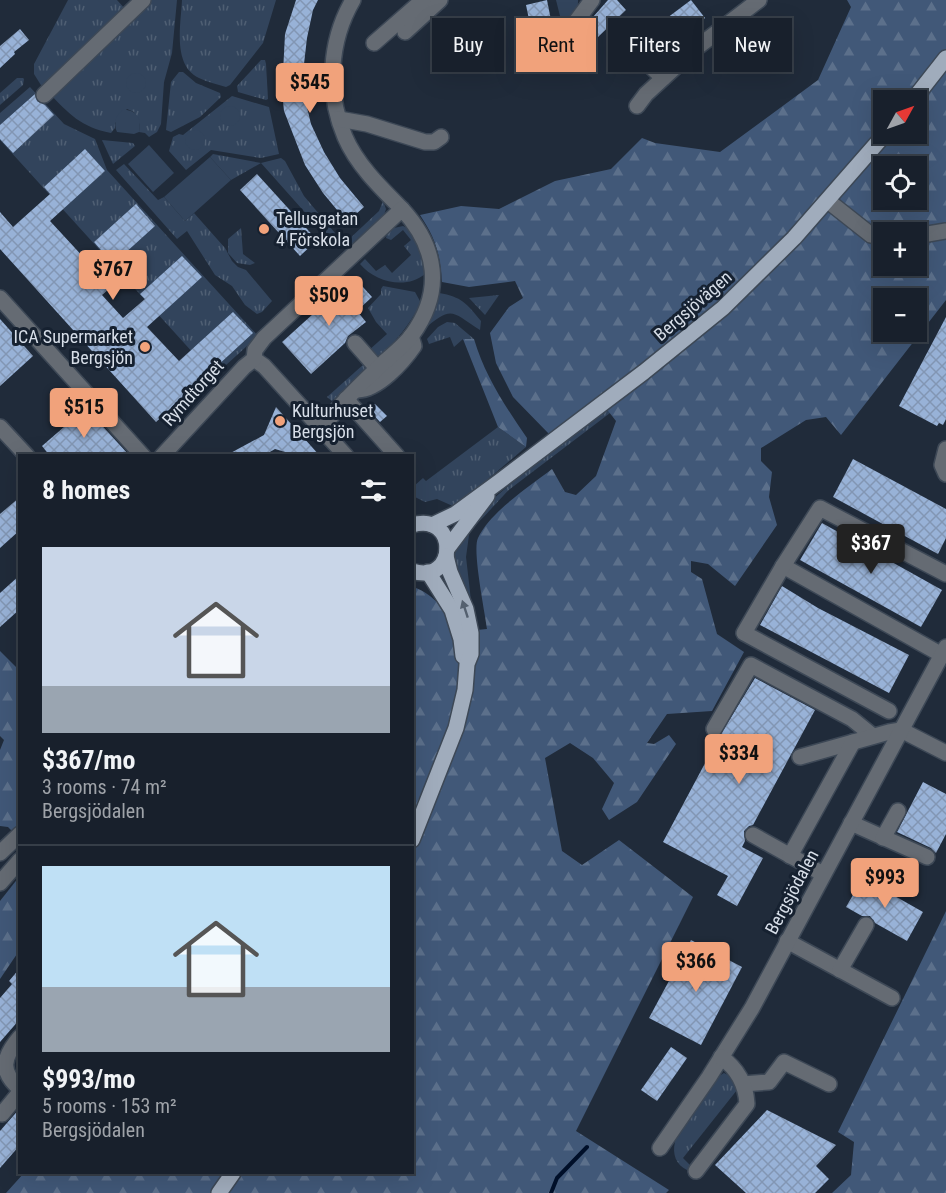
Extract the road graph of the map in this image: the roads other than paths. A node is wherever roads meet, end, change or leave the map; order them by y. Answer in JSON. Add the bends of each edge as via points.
{"nodes":[{"id":1,"x":143,"y":0,"type":"edge"},
{"id":2,"x":353,"y":0,"type":"edge"},
{"id":3,"x":423,"y":0,"type":"edge"},
{"id":4,"x":440,"y":0,"type":"edge"},
{"id":5,"x":592,"y":0,"type":"edge"},
{"id":6,"x":759,"y":0,"type":"edge"},
{"id":7,"x":579,"y":18,"type":"edge"},
{"id":8,"x":405,"y":32,"type":"dead end"},
{"id":9,"x":374,"y":43,"type":"dead end"},
{"id":10,"x":946,"y":58,"type":"edge"},
{"id":11,"x":657,"y":72,"type":"edge"},
{"id":12,"x":663,"y":78,"type":"junction"},
{"id":13,"x":921,"y":90,"type":"edge"},
{"id":14,"x":44,"y":94,"type":"dead end"},
{"id":15,"x":637,"y":106,"type":"dead end"},
{"id":16,"x":339,"y":119,"type":"junction"},
{"id":17,"x":441,"y":137,"type":"dead end"},
{"id":18,"x":876,"y":144,"type":"edge"},
{"id":19,"x":828,"y":201,"type":"junction"},
{"id":20,"x":402,"y":209,"type":"junction"},
{"id":21,"x":946,"y":231,"type":"edge"},
{"id":22,"x":927,"y":234,"type":"edge"},
{"id":23,"x":873,"y":235,"type":"edge"},
{"id":24,"x":0,"y":298,"type":"edge"},
{"id":25,"x":411,"y":336,"type":"junction"},
{"id":26,"x":355,"y":343,"type":"dead end"},
{"id":27,"x":254,"y":359,"type":"junction"},
{"id":28,"x":378,"y":368,"type":"junction"},
{"id":29,"x":351,"y":395,"type":"junction"},
{"id":30,"x":0,"y":427,"type":"edge"},
{"id":31,"x":322,"y":428,"type":"junction"},
{"id":32,"x":946,"y":449,"type":"edge"},
{"id":33,"x":25,"y":454,"type":"edge"},
{"id":34,"x":141,"y":454,"type":"edge"},
{"id":35,"x":164,"y":454,"type":"edge"},
{"id":36,"x":344,"y":454,"type":"edge"},
{"id":37,"x":395,"y":454,"type":"edge"},
{"id":38,"x":946,"y":474,"type":"edge"},
{"id":39,"x":500,"y":481,"type":"junction"},
{"id":40,"x":419,"y":523,"type":"edge"},
{"id":41,"x":447,"y":552,"type":"junction"},
{"id":42,"x":783,"y":567,"type":"junction"},
{"id":43,"x":417,"y":571,"type":"edge"},
{"id":44,"x":946,"y":574,"type":"edge"},
{"id":45,"x":944,"y":651,"type":"edge"},
{"id":46,"x":467,"y":664,"type":"junction"},
{"id":47,"x":889,"y":711,"type":"dead end"},
{"id":48,"x":714,"y":729,"type":"dead end"},
{"id":49,"x":901,"y":730,"type":"junction"},
{"id":50,"x":873,"y":736,"type":"junction"},
{"id":51,"x":853,"y":742,"type":"junction"},
{"id":52,"x":946,"y":753,"type":"edge"},
{"id":53,"x":800,"y":757,"type":"dead end"},
{"id":54,"x":898,"y":811,"type":"dead end"},
{"id":55,"x":851,"y":823,"type":"junction"},
{"id":56,"x":414,"y":835,"type":"edge"},
{"id":57,"x":18,"y":836,"type":"edge"},
{"id":58,"x":753,"y":836,"type":"dead end"},
{"id":59,"x":883,"y":838,"type":"junction"},
{"id":60,"x":0,"y":853,"type":"edge"},
{"id":61,"x":790,"y":856,"type":"junction"},
{"id":62,"x":927,"y":857,"type":"dead end"},
{"id":63,"x":18,"y":862,"type":"edge"},
{"id":64,"x":823,"y":874,"type":"junction"},
{"id":65,"x":0,"y":883,"type":"edge"},
{"id":66,"x":866,"y":925,"type":"dead end"},
{"id":67,"x":788,"y":941,"type":"junction"},
{"id":68,"x":840,"y":970,"type":"junction"},
{"id":69,"x":892,"y":998,"type":"dead end"},
{"id":70,"x":18,"y":1039,"type":"edge"},
{"id":71,"x":722,"y":1057,"type":"junction"},
{"id":72,"x":743,"y":1084,"type":"junction"},
{"id":73,"x":829,"y":1084,"type":"dead end"},
{"id":74,"x":18,"y":1089,"type":"edge"},
{"id":75,"x":18,"y":1094,"type":"edge"},
{"id":76,"x":2,"y":1114,"type":"dead end"},
{"id":77,"x":660,"y":1148,"type":"dead end"},
{"id":78,"x":696,"y":1171,"type":"dead end"},
{"id":79,"x":232,"y":1174,"type":"edge"},
{"id":80,"x":219,"y":1193,"type":"edge"}],
"edges":[{"from":1,"to":14,"type":"street"},
{"from":2,"to":16,"type":"street","via":[[340,28],[334,55],[333,86]]},
{"from":3,"to":9,"type":"street"},
{"from":4,"to":8,"type":"street"},
{"from":5,"to":7,"type":"street"},
{"from":6,"to":12,"type":"street"},
{"from":10,"to":13,"type":"main road"},
{"from":11,"to":12,"type":"street"},
{"from":12,"to":15,"type":"street"},
{"from":16,"to":17,"type":"street","via":[[425,142]]},
{"from":16,"to":20,"type":"street","via":[[364,167]]},
{"from":18,"to":19,"type":"main road","name":"Bergsjövägen"},
{"from":19,"to":23,"type":"street"},
{"from":19,"to":39,"type":"main road","name":"Bergsjövägen","via":[[723,308]]},
{"from":20,"to":25,"type":"street","via":[[423,236],[433,280],[427,305]]},
{"from":20,"to":27,"type":"street","name":"Rymdtorget","via":[[264,338]]},
{"from":21,"to":22,"type":"street"},
{"from":24,"to":34,"type":"street"},
{"from":25,"to":28,"type":"street"},
{"from":25,"to":29,"type":"street","via":[[414,346],[408,355],[376,385]]},
{"from":26,"to":28,"type":"street"},
{"from":27,"to":31,"type":"street"},
{"from":27,"to":35,"type":"street","name":"Rymdtorget"},
{"from":28,"to":29,"type":"street"},
{"from":29,"to":31,"type":"street"},
{"from":29,"to":37,"type":"street"},
{"from":30,"to":33,"type":"street"},
{"from":31,"to":36,"type":"street"},
{"from":32,"to":38,"type":"street","via":[[942,465]]},
{"from":39,"to":40,"type":"main road","name":"Bergsjövägen","via":[[454,514]]},
{"from":39,"to":41,"type":"main road","name":"Bergsjövägen"},
{"from":40,"to":41,"type":"main road","name":"Bergsjövägen","via":[[444,535]]},
{"from":41,"to":43,"type":"main road","name":"Bergsjövägen","via":[[439,567]]},
{"from":46,"to":41,"type":"main road","one_way":true,"via":[[471,654],[470,626],[450,572]]},
{"from":42,"to":44,"type":"street","via":[[820,508]]},
{"from":42,"to":45,"type":"street"},
{"from":42,"to":47,"type":"street","via":[[744,633]]},
{"from":43,"to":46,"type":"main road","via":[[452,610]]},
{"from":45,"to":49,"type":"street","name":"Bergsjödalen"},
{"from":46,"to":56,"type":"main road","via":[[456,728]]},
{"from":48,"to":50,"type":"street","via":[[751,665],[852,719]]},
{"from":49,"to":50,"type":"street"},
{"from":49,"to":52,"type":"street"},
{"from":49,"to":55,"type":"street","name":"Bergsjödalen"},
{"from":50,"to":51,"type":"street"},
{"from":51,"to":53,"type":"street"},
{"from":51,"to":61,"type":"street"},
{"from":54,"to":59,"type":"street"},
{"from":55,"to":59,"type":"street"},
{"from":55,"to":64,"type":"street","name":"Bergsjödalen"},
{"from":57,"to":60,"type":"street"},
{"from":58,"to":61,"type":"street"},
{"from":59,"to":62,"type":"street"},
{"from":61,"to":64,"type":"street"},
{"from":63,"to":65,"type":"street"},
{"from":64,"to":67,"type":"street","name":"Bergsjödalen"},
{"from":66,"to":68,"type":"street"},
{"from":67,"to":68,"type":"street"},
{"from":67,"to":71,"type":"street","name":"Bergsjödalen"},
{"from":68,"to":69,"type":"street"},
{"from":70,"to":74,"type":"street","via":[[0,1066],[3,1076]]},
{"from":71,"to":72,"type":"street"},
{"from":71,"to":77,"type":"street","name":"Bergsjödalen"},
{"from":72,"to":73,"type":"street","via":[[769,1082],[784,1062]]},
{"from":72,"to":78,"type":"street","via":[[747,1104]]},
{"from":75,"to":76,"type":"street"},
{"from":79,"to":80,"type":"main road"}]}
